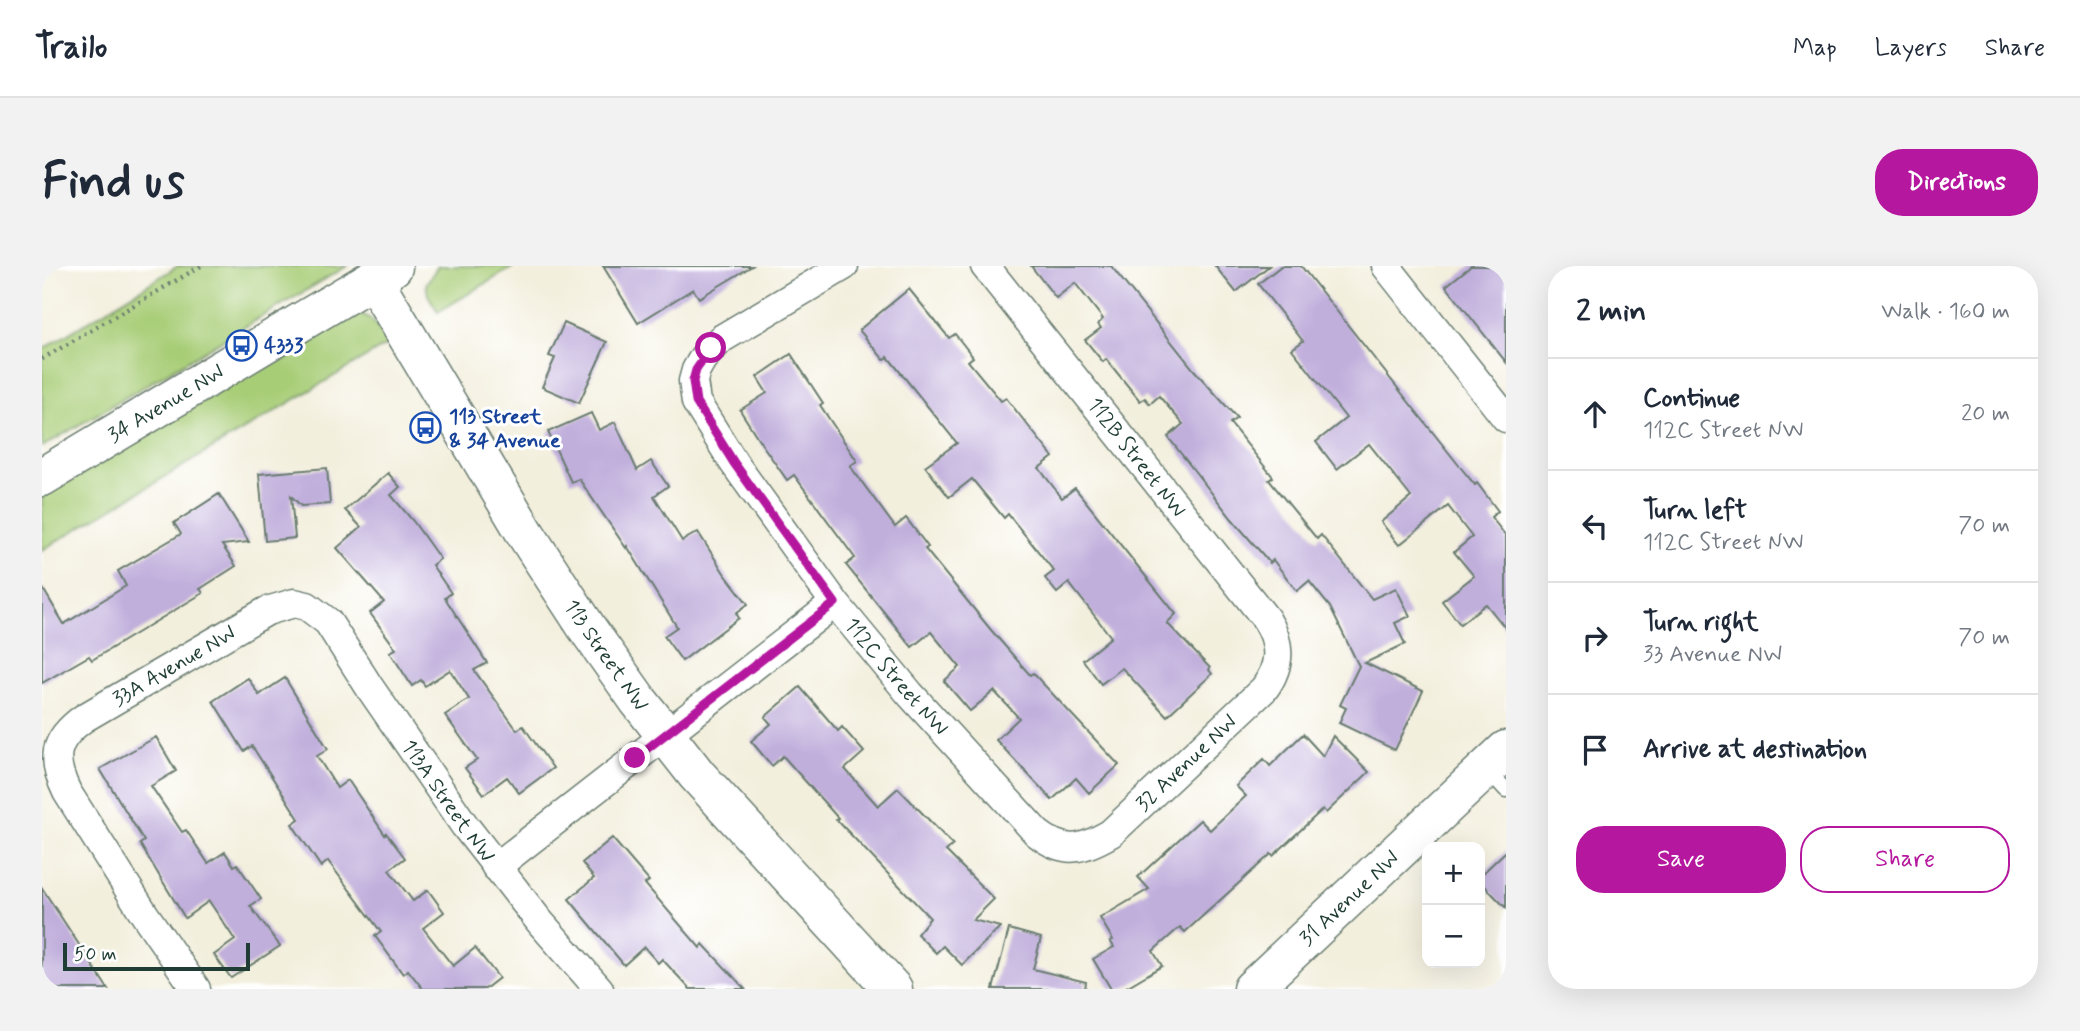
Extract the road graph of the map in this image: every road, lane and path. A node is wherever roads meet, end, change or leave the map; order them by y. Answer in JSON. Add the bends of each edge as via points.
{"nodes":[{"id":1,"x":201,"y":266,"type":"edge"},
{"id":2,"x":844,"y":266,"type":"edge"},
{"id":3,"x":985,"y":266,"type":"edge"},
{"id":4,"x":1386,"y":266,"type":"edge"},
{"id":5,"x":384,"y":273,"type":"edge"},
{"id":6,"x":42,"y":359,"type":"edge"},
{"id":7,"x":1506,"y":418,"type":"edge"},
{"id":8,"x":42,"y":477,"type":"edge"},
{"id":9,"x":835,"y":603,"type":"junction"},
{"id":10,"x":307,"y":606,"type":"joint"},
{"id":11,"x":1279,"y":652,"type":"joint"},
{"id":12,"x":664,"y":735,"type":"junction"},
{"id":13,"x":49,"y":752,"type":"edge"},
{"id":14,"x":1499,"y":769,"type":"edge"},
{"id":15,"x":1070,"y":848,"type":"joint"},
{"id":16,"x":496,"y":867,"type":"junction"},
{"id":17,"x":196,"y":989,"type":"edge"},
{"id":18,"x":599,"y":989,"type":"edge"},
{"id":19,"x":894,"y":989,"type":"edge"},
{"id":20,"x":1252,"y":989,"type":"edge"}],
"edges":[{"from":1,"to":6,"type":"path"},
{"from":2,"to":9,"type":"street","name":"112C Street NW","via":[[721,339],[696,370],[694,390],[702,415]]},
{"from":3,"to":11,"type":"street","name":"112B Street NW","via":[[1266,619]]},
{"from":4,"to":7,"type":"street"},
{"from":5,"to":8,"type":"street","name":"34 Avenue NW"},
{"from":5,"to":12,"type":"street","name":"113 Street NW","via":[[527,536]]},
{"from":9,"to":12,"type":"street"},
{"from":9,"to":15,"type":"street","name":"112C Street NW","via":[[910,694],[1037,832],[1057,846]]},
{"from":10,"to":13,"type":"street","name":"33A Avenue NW","via":[[281,606],[256,618],[84,718]]},
{"from":10,"to":16,"type":"street","name":"113A Street NW","via":[[328,622]]},
{"from":11,"to":15,"type":"street","name":"32 Avenue NW","via":[[1272,678],[1111,833],[1084,847]]},
{"from":12,"to":16,"type":"street"},
{"from":12,"to":19,"type":"street","name":"113 Street NW"},
{"from":13,"to":17,"type":"street","via":[[67,792]]},
{"from":14,"to":20,"type":"street","name":"31 Avenue NW"},
{"from":16,"to":18,"type":"street","name":"113A Street NW"}]}
